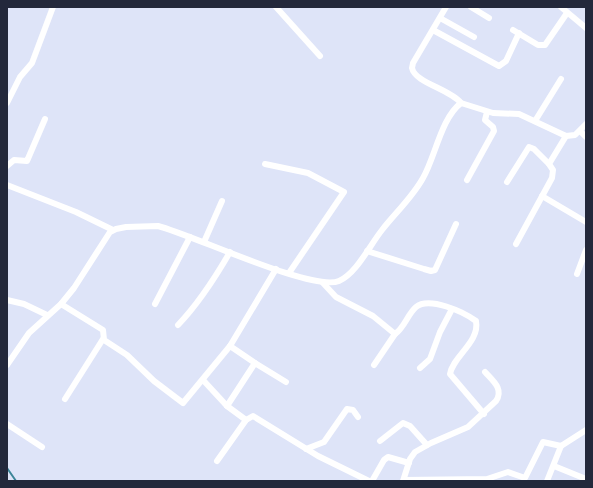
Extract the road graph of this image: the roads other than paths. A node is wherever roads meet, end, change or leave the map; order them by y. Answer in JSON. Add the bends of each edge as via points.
{"nodes":[{"id":1,"x":53,"y":7,"type":"edge"},
{"id":2,"x":276,"y":7,"type":"edge"},
{"id":3,"x":446,"y":7,"type":"edge"},
{"id":4,"x":471,"y":7,"type":"edge"},
{"id":5,"x":561,"y":7,"type":"edge"},
{"id":6,"x":567,"y":13,"type":"junction"},
{"id":7,"x":440,"y":18,"type":"junction"},
{"id":8,"x":489,"y":18,"type":"dead end"},
{"id":9,"x":586,"y":28,"type":"edge"},
{"id":10,"x":433,"y":30,"type":"junction"},
{"id":11,"x":474,"y":37,"type":"dead end"},
{"id":12,"x":320,"y":56,"type":"dead end"},
{"id":13,"x":561,"y":79,"type":"dead end"},
{"id":14,"x":7,"y":103,"type":"edge"},
{"id":15,"x":461,"y":103,"type":"junction"},
{"id":16,"x":487,"y":112,"type":"junction"},
{"id":17,"x":45,"y":120,"type":"dead end"},
{"id":18,"x":535,"y":121,"type":"junction"},
{"id":19,"x":586,"y":124,"type":"edge"},
{"id":20,"x":580,"y":131,"type":"junction"},
{"id":21,"x":566,"y":136,"type":"junction"},
{"id":22,"x":586,"y":137,"type":"edge"},
{"id":23,"x":265,"y":164,"type":"dead end"},
{"id":24,"x":549,"y":164,"type":"junction"},
{"id":25,"x":7,"y":166,"type":"edge"},
{"id":26,"x":467,"y":180,"type":"dead end"},
{"id":27,"x":507,"y":182,"type":"dead end"},
{"id":28,"x":7,"y":185,"type":"edge"},
{"id":29,"x":542,"y":196,"type":"junction"},
{"id":30,"x":222,"y":201,"type":"dead end"},
{"id":31,"x":586,"y":222,"type":"edge"},
{"id":32,"x":456,"y":224,"type":"dead end"},
{"id":33,"x":113,"y":230,"type":"junction"},
{"id":34,"x":190,"y":237,"type":"junction"},
{"id":35,"x":204,"y":242,"type":"junction"},
{"id":36,"x":516,"y":244,"type":"dead end"},
{"id":37,"x":586,"y":250,"type":"edge"},
{"id":38,"x":367,"y":251,"type":"junction"},
{"id":39,"x":230,"y":252,"type":"junction"},
{"id":40,"x":276,"y":269,"type":"junction"},
{"id":41,"x":289,"y":273,"type":"junction"},
{"id":42,"x":577,"y":274,"type":"dead end"},
{"id":43,"x":323,"y":283,"type":"junction"},
{"id":44,"x":7,"y":300,"type":"edge"},
{"id":45,"x":61,"y":304,"type":"junction"},
{"id":46,"x":155,"y":304,"type":"dead end"},
{"id":47,"x":452,"y":309,"type":"junction"},
{"id":48,"x":47,"y":315,"type":"junction"},
{"id":49,"x":178,"y":325,"type":"dead end"},
{"id":50,"x":395,"y":334,"type":"junction"},
{"id":51,"x":103,"y":339,"type":"junction"},
{"id":52,"x":230,"y":346,"type":"junction"},
{"id":53,"x":8,"y":362,"type":"edge"},
{"id":54,"x":255,"y":362,"type":"junction"},
{"id":55,"x":374,"y":365,"type":"dead end"},
{"id":56,"x":420,"y":368,"type":"dead end"},
{"id":57,"x":484,"y":372,"type":"dead end"},
{"id":58,"x":203,"y":380,"type":"junction"},
{"id":59,"x":286,"y":382,"type":"dead end"},
{"id":60,"x":65,"y":399,"type":"dead end"},
{"id":61,"x":227,"y":406,"type":"junction"},
{"id":62,"x":484,"y":414,"type":"junction"},
{"id":63,"x":358,"y":417,"type":"dead end"},
{"id":64,"x":246,"y":420,"type":"junction"},
{"id":65,"x":7,"y":424,"type":"edge"},
{"id":66,"x":586,"y":430,"type":"edge"},
{"id":67,"x":380,"y":441,"type":"dead end"},
{"id":68,"x":427,"y":445,"type":"junction"},
{"id":69,"x":561,"y":446,"type":"junction"},
{"id":70,"x":42,"y":447,"type":"dead end"},
{"id":71,"x":306,"y":449,"type":"junction"},
{"id":72,"x":218,"y":461,"type":"dead end"},
{"id":73,"x":409,"y":463,"type":"junction"},
{"id":74,"x":554,"y":466,"type":"junction"},
{"id":75,"x":526,"y":478,"type":"junction"},
{"id":76,"x":586,"y":479,"type":"edge"},
{"id":77,"x":403,"y":480,"type":"edge"},
{"id":78,"x":368,"y":481,"type":"edge"},
{"id":79,"x":372,"y":481,"type":"edge"},
{"id":80,"x":533,"y":481,"type":"edge"},
{"id":81,"x":547,"y":481,"type":"edge"}],
"edges":[{"from":1,"to":14,"type":"street","via":[[32,63],[20,77]]},
{"from":2,"to":12,"type":"street"},
{"from":3,"to":7,"type":"street"},
{"from":4,"to":8,"type":"street"},
{"from":5,"to":6,"type":"street"},
{"from":6,"to":9,"type":"street"},
{"from":6,"to":10,"type":"street","via":[[545,44],[538,45],[516,32],[506,61],[499,66]]},
{"from":7,"to":10,"type":"street"},
{"from":7,"to":11,"type":"street"},
{"from":10,"to":15,"type":"street","via":[[414,63],[413,72],[417,77],[454,95]]},
{"from":13,"to":18,"type":"street"},
{"from":15,"to":16,"type":"street"},
{"from":15,"to":38,"type":"street","via":[[439,137],[423,178]]},
{"from":16,"to":18,"type":"street","via":[[520,114]]},
{"from":16,"to":26,"type":"street","via":[[485,120],[494,131]]},
{"from":17,"to":25,"type":"street","via":[[27,161],[14,160]]},
{"from":18,"to":21,"type":"street"},
{"from":19,"to":20,"type":"street"},
{"from":20,"to":21,"type":"street","via":[[575,135]]},
{"from":20,"to":22,"type":"street"},
{"from":21,"to":24,"type":"street"},
{"from":23,"to":41,"type":"street","via":[[308,174],[344,192]]},
{"from":24,"to":27,"type":"street","via":[[534,149],[529,148]]},
{"from":24,"to":29,"type":"street","via":[[553,173]]},
{"from":28,"to":33,"type":"street","via":[[76,212]]},
{"from":29,"to":31,"type":"street"},
{"from":29,"to":36,"type":"street"},
{"from":30,"to":35,"type":"street"},
{"from":32,"to":38,"type":"street","via":[[435,270],[431,271]]},
{"from":33,"to":34,"type":"street","via":[[152,225]]},
{"from":33,"to":45,"type":"street","via":[[105,238],[86,272]]},
{"from":34,"to":35,"type":"street"},
{"from":34,"to":46,"type":"street"},
{"from":35,"to":39,"type":"street"},
{"from":37,"to":42,"type":"street"},
{"from":38,"to":43,"type":"street","via":[[344,278]]},
{"from":39,"to":40,"type":"street"},
{"from":39,"to":49,"type":"street","via":[[211,284]]},
{"from":40,"to":41,"type":"street"},
{"from":40,"to":52,"type":"street"},
{"from":41,"to":43,"type":"street"},
{"from":43,"to":50,"type":"street","via":[[336,297],[373,316]]},
{"from":44,"to":48,"type":"street","via":[[24,304]]},
{"from":45,"to":48,"type":"street"},
{"from":45,"to":51,"type":"street","via":[[103,330]]},
{"from":47,"to":50,"type":"street","via":[[437,304],[420,305],[412,312],[403,328]]},
{"from":47,"to":56,"type":"street","via":[[430,359]]},
{"from":47,"to":62,"type":"street","via":[[474,319],[477,323],[469,345],[450,374]]},
{"from":48,"to":53,"type":"street","via":[[29,333]]},
{"from":50,"to":55,"type":"street"},
{"from":51,"to":58,"type":"street","via":[[127,355],[182,402],[185,402]]},
{"from":51,"to":60,"type":"street"},
{"from":52,"to":54,"type":"street"},
{"from":52,"to":58,"type":"street"},
{"from":54,"to":59,"type":"street"},
{"from":54,"to":61,"type":"street"},
{"from":57,"to":62,"type":"street","via":[[500,392],[496,401]]},
{"from":58,"to":61,"type":"street"},
{"from":61,"to":64,"type":"street"},
{"from":62,"to":68,"type":"street","via":[[468,427]]},
{"from":63,"to":71,"type":"street","via":[[353,410],[347,409],[324,442]]},
{"from":64,"to":71,"type":"street","via":[[250,416],[257,418]]},
{"from":64,"to":72,"type":"street"},
{"from":65,"to":70,"type":"street"},
{"from":66,"to":69,"type":"street"},
{"from":67,"to":68,"type":"street","via":[[403,423],[410,426]]},
{"from":68,"to":73,"type":"street","via":[[415,452]]},
{"from":69,"to":74,"type":"street"},
{"from":69,"to":75,"type":"street","via":[[547,442],[541,444]]},
{"from":71,"to":78,"type":"street"},
{"from":73,"to":77,"type":"street"},
{"from":73,"to":79,"type":"street","via":[[388,457]]},
{"from":74,"to":76,"type":"street"},
{"from":74,"to":81,"type":"street"},
{"from":75,"to":77,"type":"street","via":[[508,472],[487,479]]},
{"from":75,"to":80,"type":"street"}]}
